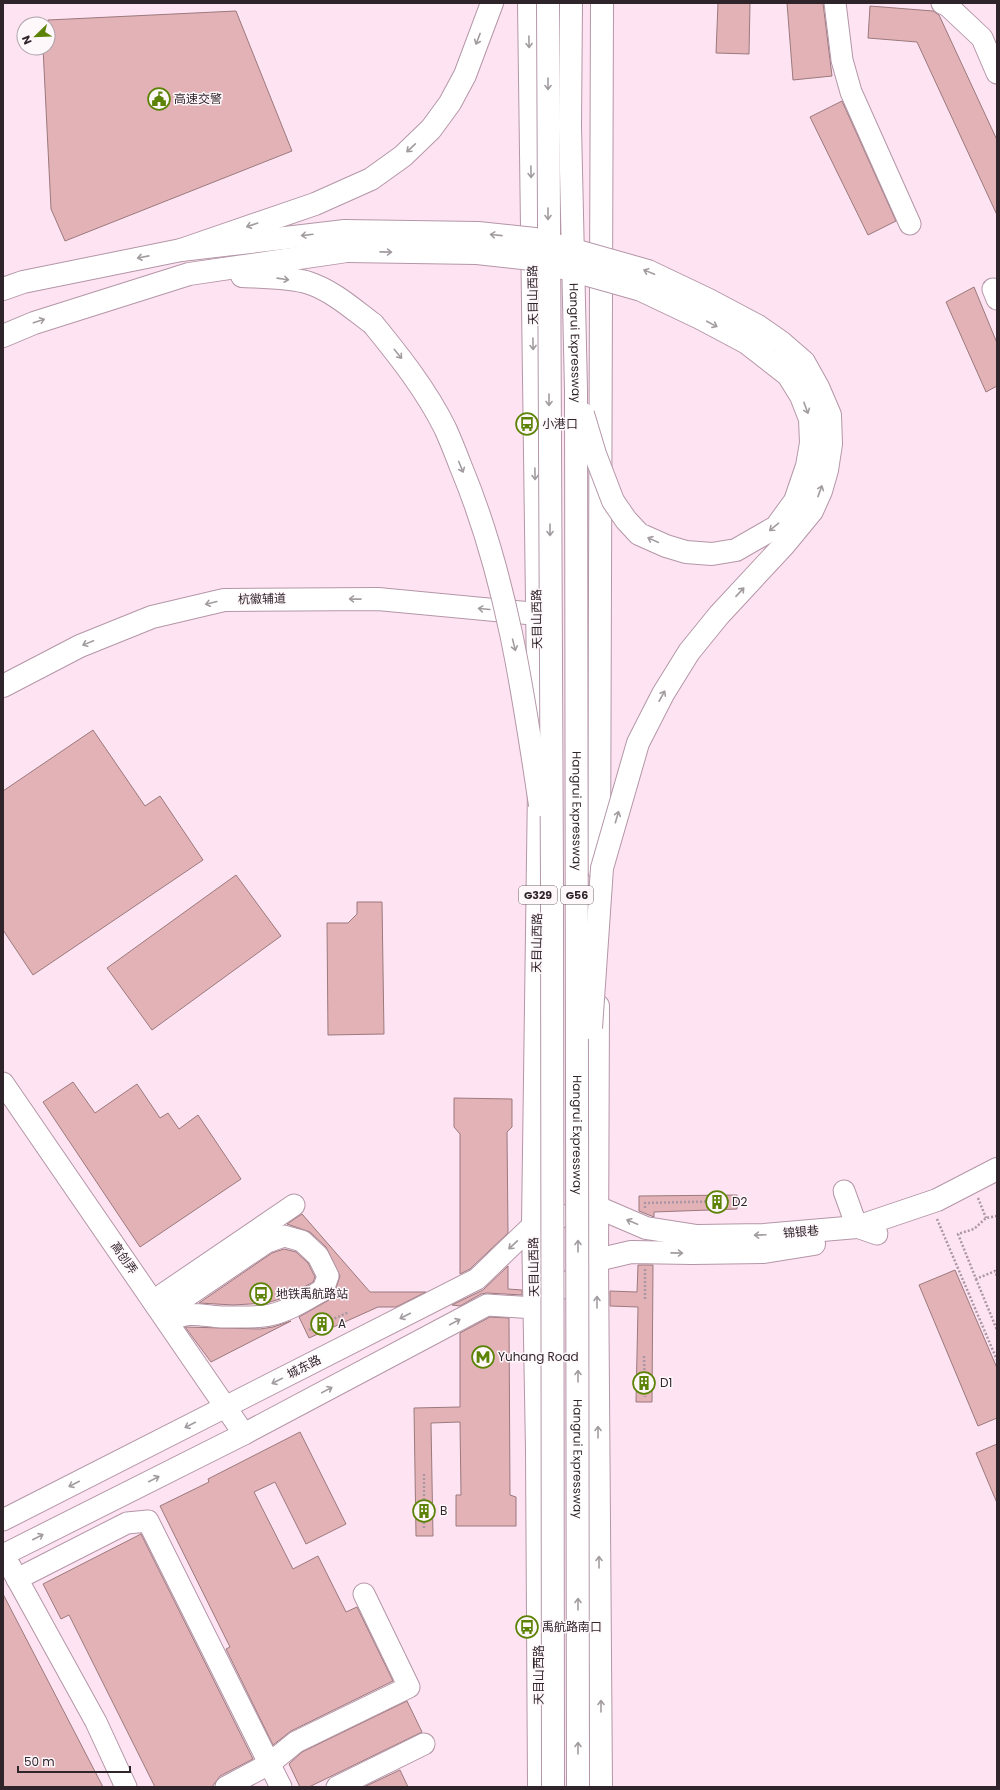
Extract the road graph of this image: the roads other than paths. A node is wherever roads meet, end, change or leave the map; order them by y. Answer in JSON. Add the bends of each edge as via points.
{"nodes":[{"id":1,"x":492,"y":3,"type":"edge"},
{"id":2,"x":529,"y":3,"type":"edge"},
{"id":3,"x":548,"y":3,"type":"edge"},
{"id":4,"x":571,"y":3,"type":"edge"},
{"id":5,"x":602,"y":3,"type":"edge"},
{"id":6,"x":835,"y":3,"type":"edge"},
{"id":7,"x":942,"y":3,"type":"edge"},
{"id":8,"x":997,"y":73,"type":"edge"},
{"id":9,"x":910,"y":224,"type":"dead end"},
{"id":10,"x":346,"y":241,"type":"junction"},
{"id":11,"x":181,"y":250,"type":"junction"},
{"id":12,"x":188,"y":274,"type":"junction"},
{"id":13,"x":3,"y":289,"type":"edge"},
{"id":14,"x":3,"y":336,"type":"edge"},
{"id":15,"x":576,"y":390,"type":"junction"},
{"id":16,"x":537,"y":614,"type":"junction"},
{"id":17,"x":3,"y":686,"type":"edge"},
{"id":18,"x":552,"y":886,"type":"junction"},
{"id":19,"x":3,"y":1083,"type":"edge"},
{"id":20,"x":997,"y":1169,"type":"edge"},
{"id":21,"x":997,"y":1183,"type":"edge"},
{"id":22,"x":844,"y":1192,"type":"dead end"},
{"id":23,"x":294,"y":1205,"type":"dead end"},
{"id":24,"x":588,"y":1205,"type":"junction"},
{"id":25,"x":533,"y":1225,"type":"junction"},
{"id":26,"x":867,"y":1230,"type":"junction"},
{"id":27,"x":597,"y":1260,"type":"junction"},
{"id":28,"x":535,"y":1308,"type":"junction"},
{"id":29,"x":161,"y":1312,"type":"junction"},
{"id":30,"x":225,"y":1408,"type":"junction"},
{"id":31,"x":244,"y":1434,"type":"junction"},
{"id":32,"x":3,"y":1520,"type":"edge"},
{"id":33,"x":3,"y":1554,"type":"edge"},
{"id":34,"x":17,"y":1579,"type":"junction"},
{"id":35,"x":364,"y":1594,"type":"dead end"},
{"id":36,"x":424,"y":1744,"type":"dead end"},
{"id":37,"x":269,"y":1764,"type":"junction"},
{"id":38,"x":126,"y":1787,"type":"edge"},
{"id":39,"x":226,"y":1787,"type":"edge"},
{"id":40,"x":281,"y":1787,"type":"edge"},
{"id":41,"x":337,"y":1787,"type":"edge"},
{"id":42,"x":539,"y":1787,"type":"edge"},
{"id":43,"x":553,"y":1787,"type":"edge"},
{"id":44,"x":578,"y":1787,"type":"edge"},
{"id":45,"x":601,"y":1787,"type":"edge"}],
"edges":[{"from":1,"to":11,"type":"main road","one_way":true,"via":[[465,75],[450,103],[431,129],[402,156],[370,179],[315,204]]},
{"from":2,"to":16,"type":"main road","name":"天目山西路","number":"G329","one_way":true},
{"from":3,"to":18,"type":"main road","name":"Hangrui Expressway","number":"G56","one_way":true,"bridge":true},
{"from":4,"to":15,"type":"main road","name":"Hangrui Expressway","number":"G56","bridge":true,"via":[[570,126]]},
{"from":5,"to":24,"type":"main road"},
{"from":6,"to":9,"type":"street","via":[[842,60],[851,92]]},
{"from":7,"to":8,"type":"street","via":[[982,38]]},
{"from":10,"to":11,"type":"main road","one_way":true},
{"from":10,"to":12,"type":"main road"},
{"from":10,"to":15,"type":"main road","one_way":true,"bridge":true,"via":[[532,259],[641,290],[747,343],[788,375],[801,396],[810,419],[811,443],[807,466],[795,501],[776,527],[736,550],[712,554],[686,552],[639,534],[613,501],[595,454]]},
{"from":24,"to":10,"type":"main road","one_way":true,"bridge":true,"via":[[602,868],[638,743],[663,694],[689,652],[812,511],[827,470],[831,444],[830,415],[804,362],[781,342],[723,307],[648,271],[535,239],[478,233]]},
{"from":11,"to":13,"type":"main road","one_way":true,"via":[[23,282]]},
{"from":14,"to":12,"type":"main road","one_way":true,"via":[[34,323]]},
{"from":12,"to":18,"type":"main road","one_way":true,"bridge":true,"via":[[269,277],[308,283],[342,300],[373,324],[411,372],[445,428],[475,499],[495,564],[517,656]]},
{"from":15,"to":24,"type":"main road","name":"Hangrui Expressway","number":"G56","bridge":true},
{"from":16,"to":17,"type":"main road","name":"杭徽辅道","one_way":true,"via":[[378,600],[224,600],[152,617],[80,646]]},
{"from":16,"to":25,"type":"main road","name":"天目山西路","number":"G329","via":[[540,809]]},
{"from":18,"to":43,"type":"main road","name":"Hangrui Expressway","number":"G56","bridge":true},
{"from":19,"to":29,"type":"street","name":"高创弄"},
{"from":20,"to":26,"type":"main road","name":"锦银巷","via":[[937,1200]]},
{"from":21,"to":26,"type":"main road","name":"锦银巷","via":[[935,1212]]},
{"from":22,"to":26,"type":"street"},
{"from":23,"to":29,"type":"street"},
{"from":24,"to":25,"type":"street","name":"城东路"},
{"from":26,"to":24,"type":"main road","name":"锦银巷","one_way":true,"via":[[697,1236],[646,1228]]},
{"from":24,"to":27,"type":"main road"},
{"from":44,"to":24,"type":"main road","name":"Hangrui Expressway","number":"G56","one_way":true,"bridge":true},
{"from":25,"to":28,"type":"main road","name":"天目山西路","number":"G329"},
{"from":25,"to":30,"type":"street","name":"城东路","one_way":true,"via":[[477,1279]]},
{"from":27,"to":26,"type":"main road","name":"锦银巷","one_way":true,"via":[[631,1252],[764,1252]]},
{"from":27,"to":28,"type":"street"},
{"from":45,"to":27,"type":"main road","one_way":true},
{"from":31,"to":28,"type":"street","one_way":true,"via":[[487,1305]]},
{"from":28,"to":42,"type":"main road","name":"天目山西路","number":"G329"},
{"from":29,"to":29,"type":"street","via":[[175,1318],[198,1313],[220,1317],[270,1315],[323,1290],[328,1276],[318,1256],[302,1241],[284,1236],[267,1242]]},
{"from":29,"to":30,"type":"street","name":"高创弄"},
{"from":30,"to":31,"type":"street","name":"高创弄"},
{"from":30,"to":32,"type":"street","name":"城东路","one_way":true},
{"from":33,"to":31,"type":"street","one_way":true},
{"from":33,"to":34,"type":"street"},
{"from":34,"to":37,"type":"street","via":[[127,1523],[148,1521]]},
{"from":34,"to":38,"type":"street","via":[[96,1722]]},
{"from":35,"to":37,"type":"street","via":[[409,1687],[296,1742]]},
{"from":36,"to":41,"type":"street"},
{"from":37,"to":39,"type":"street"},
{"from":37,"to":40,"type":"street"}]}
